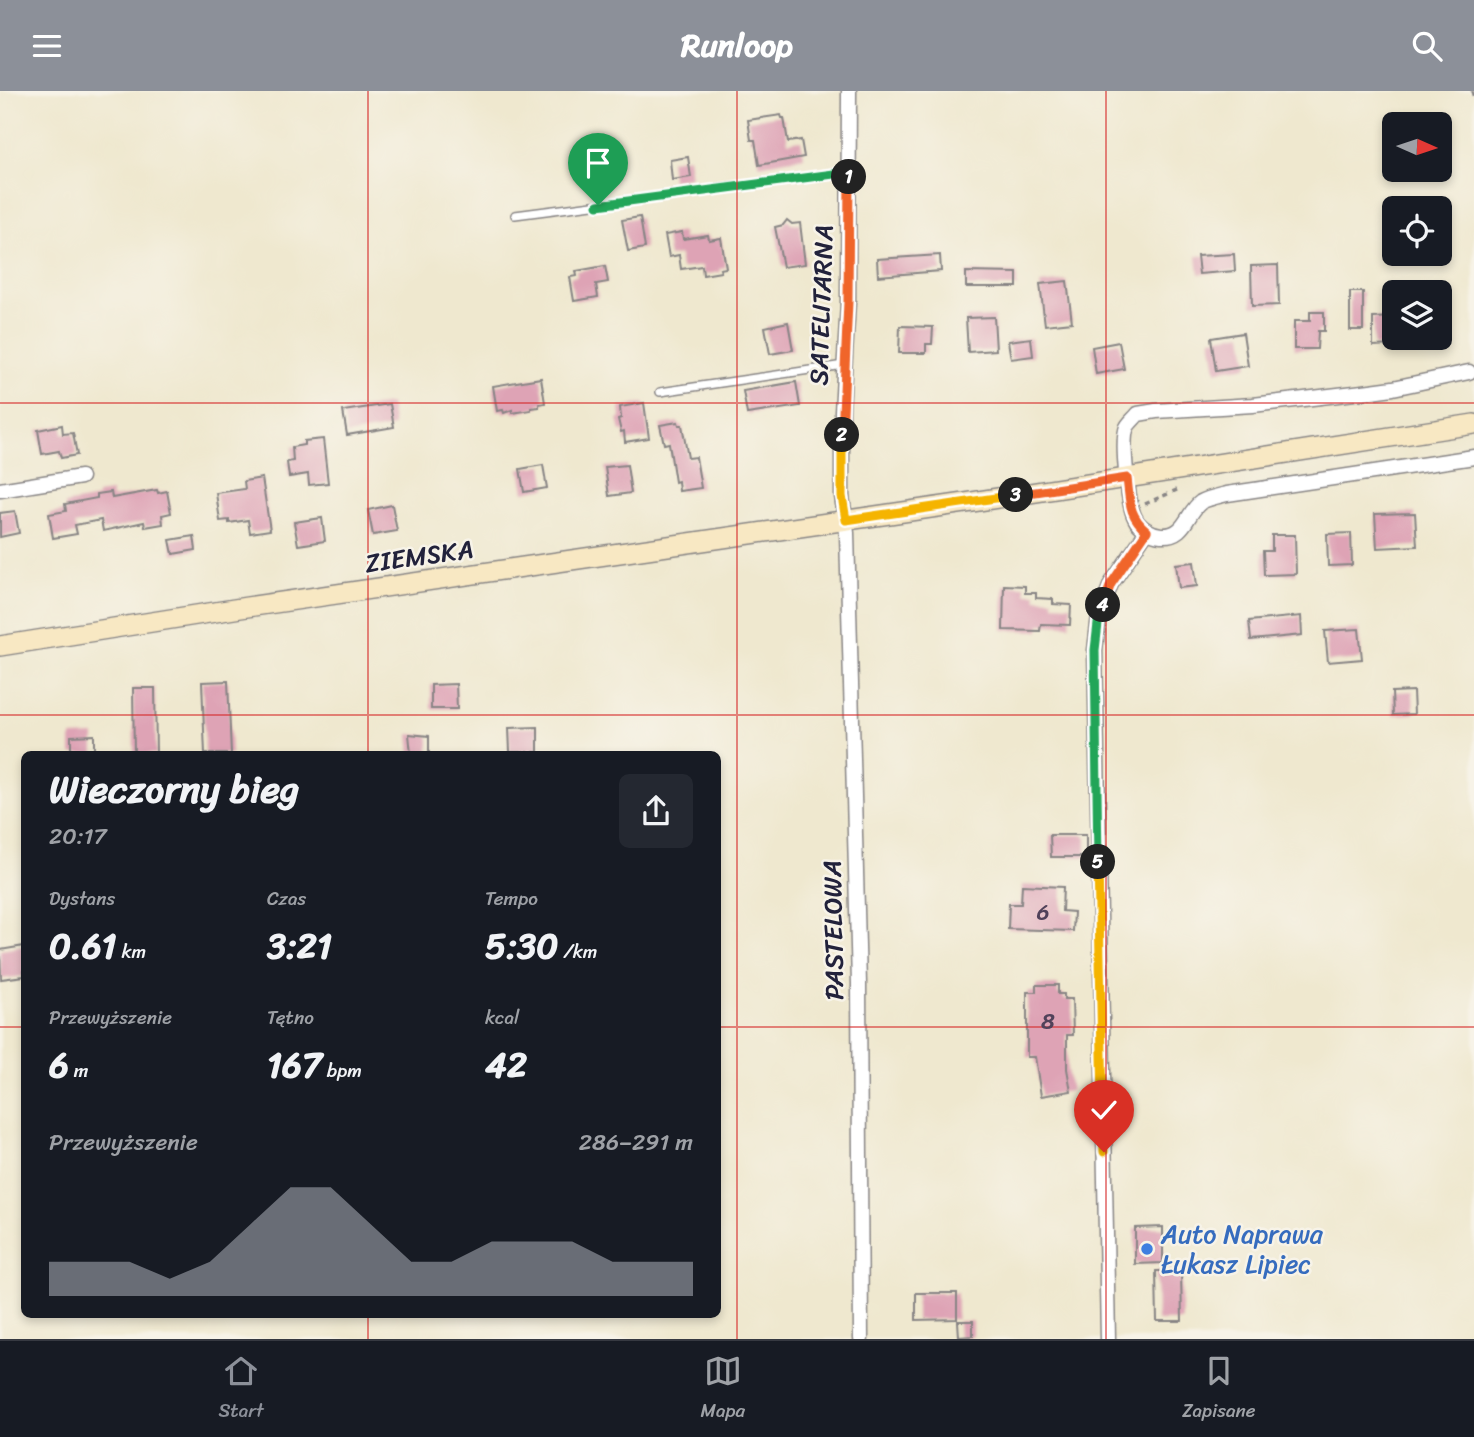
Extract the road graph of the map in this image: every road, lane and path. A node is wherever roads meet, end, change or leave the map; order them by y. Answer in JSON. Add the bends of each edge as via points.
{"nodes":[{"id":1,"x":849,"y":91,"type":"edge"},
{"id":2,"x":1472,"y":91,"type":"edge"},
{"id":3,"x":1474,"y":98,"type":"edge"},
{"id":4,"x":849,"y":172,"type":"junction"},
{"id":5,"x":515,"y":215,"type":"dead end"},
{"id":6,"x":845,"y":365,"type":"junction"},
{"id":7,"x":1469,"y":373,"type":"dead end"},
{"id":8,"x":660,"y":391,"type":"dead end"},
{"id":9,"x":1474,"y":424,"type":"edge"},
{"id":10,"x":1474,"y":457,"type":"edge"},
{"id":11,"x":81,"y":477,"type":"dead end"},
{"id":12,"x":1127,"y":478,"type":"junction"},
{"id":13,"x":0,"y":490,"type":"edge"},
{"id":14,"x":846,"y":520,"type":"junction"},
{"id":15,"x":1147,"y":531,"type":"junction"},
{"id":16,"x":0,"y":646,"type":"edge"},
{"id":17,"x":861,"y":1339,"type":"edge"},
{"id":18,"x":1108,"y":1339,"type":"edge"}],
"edges":[{"from":1,"to":4,"type":"street","name":"SATELITARNA"},
{"from":2,"to":3,"type":"path"},
{"from":4,"to":5,"type":"lane"},
{"from":4,"to":6,"type":"street","name":"SATELITARNA"},
{"from":6,"to":8,"type":"lane"},
{"from":6,"to":14,"type":"street","name":"SATELITARNA","via":[[842,496]]},
{"from":7,"to":12,"type":"street","via":[[1363,392],[1138,414],[1127,427]]},
{"from":9,"to":12,"type":"street","name":"ZIEMSKA"},
{"from":10,"to":15,"type":"street","via":[[1227,494],[1200,503],[1174,534]]},
{"from":11,"to":13,"type":"street"},
{"from":12,"to":14,"type":"street","name":"ZIEMSKA"},
{"from":12,"to":15,"type":"street","via":[[1131,509]]},
{"from":14,"to":16,"type":"street","name":"ZIEMSKA"},
{"from":14,"to":17,"type":"street","name":"PASTELOWA","via":[[859,984]]},
{"from":15,"to":18,"type":"street","via":[[1111,584],[1099,615],[1095,650],[1094,885]]}]}
